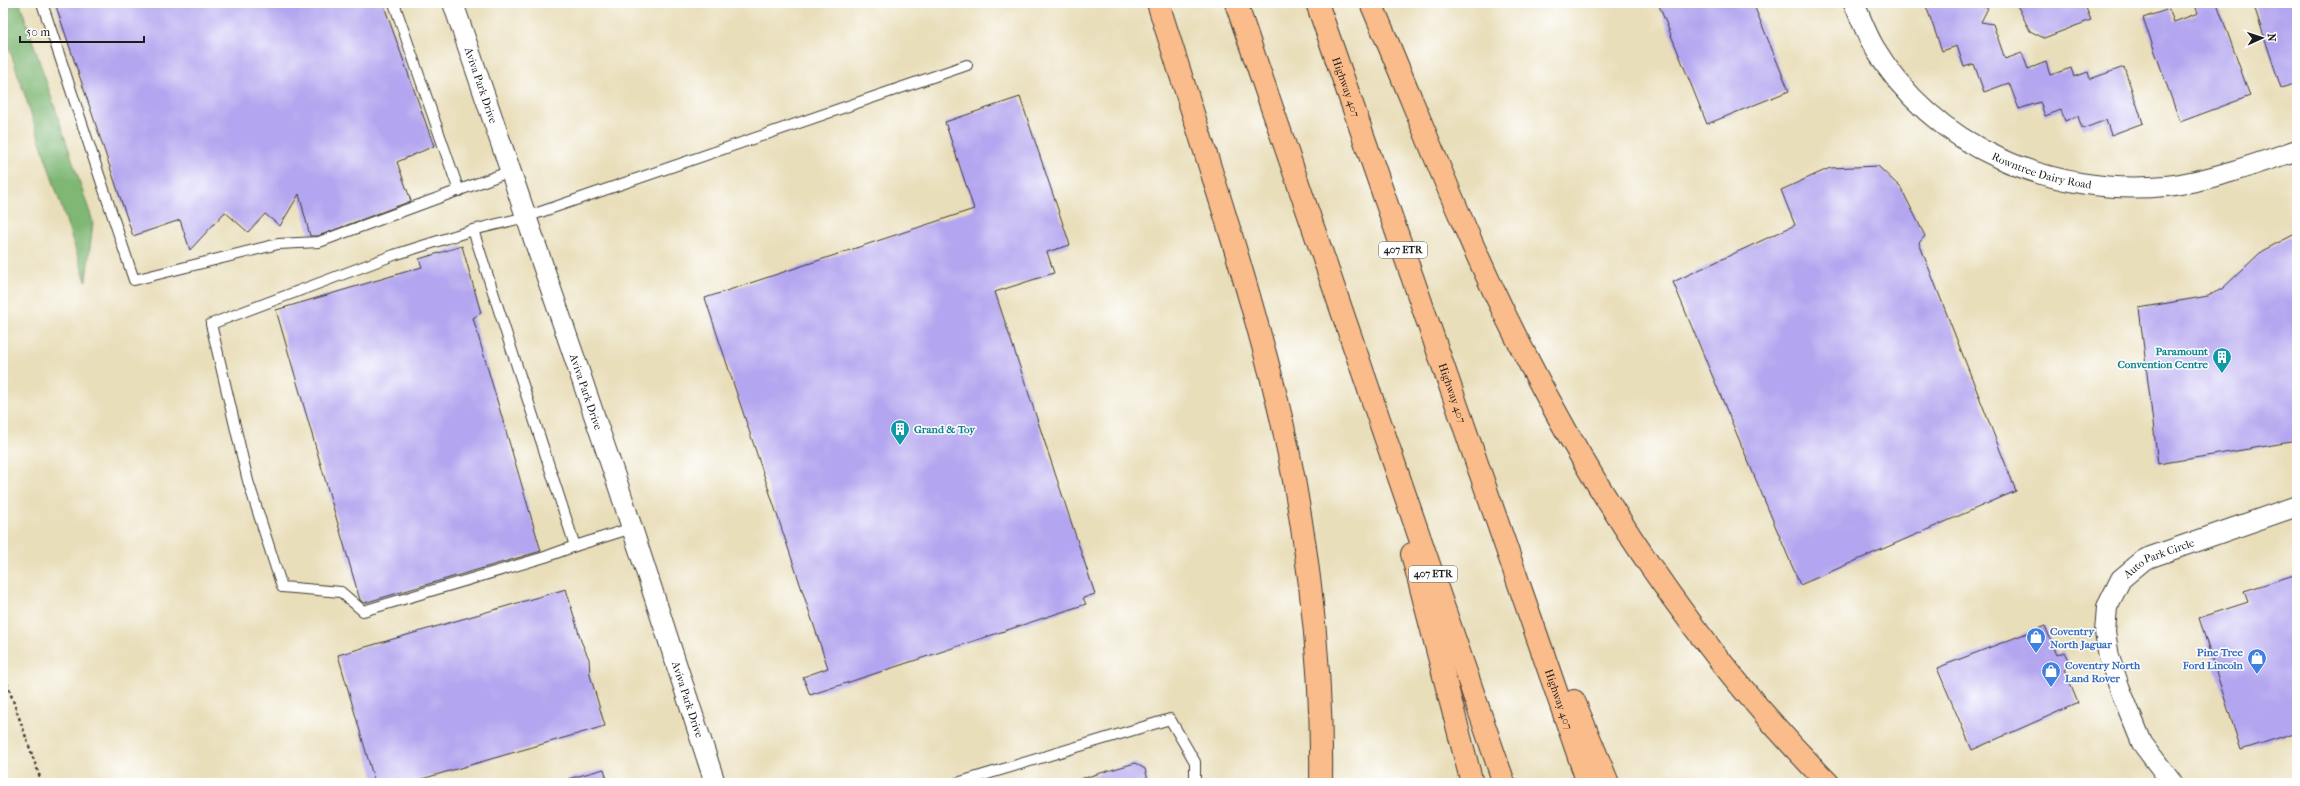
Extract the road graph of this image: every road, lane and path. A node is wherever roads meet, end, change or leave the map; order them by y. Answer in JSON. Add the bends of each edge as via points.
{"nodes":[{"id":1,"x":42,"y":3,"type":"edge"},
{"id":2,"x":394,"y":3,"type":"edge"},
{"id":3,"x":453,"y":3,"type":"edge"},
{"id":4,"x":1158,"y":3,"type":"edge"},
{"id":5,"x":1236,"y":3,"type":"edge"},
{"id":6,"x":1317,"y":3,"type":"edge"},
{"id":7,"x":1372,"y":3,"type":"edge"},
{"id":8,"x":1854,"y":3,"type":"edge"},
{"id":9,"x":967,"y":65,"type":"dead end"},
{"id":10,"x":2297,"y":150,"type":"edge"},
{"id":11,"x":511,"y":171,"type":"junction"},
{"id":12,"x":459,"y":191,"type":"junction"},
{"id":13,"x":526,"y":217,"type":"junction"},
{"id":14,"x":473,"y":230,"type":"junction"},
{"id":15,"x":1362,"y":365,"type":"junction"},
{"id":16,"x":1490,"y":496,"type":"junction"},
{"id":17,"x":2297,"y":506,"type":"edge"},
{"id":18,"x":632,"y":528,"type":"junction"},
{"id":19,"x":575,"y":546,"type":"junction"},
{"id":20,"x":3,"y":672,"type":"edge"},
{"id":21,"x":42,"y":783,"type":"edge"},
{"id":22,"x":715,"y":783,"type":"edge"},
{"id":23,"x":957,"y":783,"type":"edge"},
{"id":24,"x":1195,"y":783,"type":"edge"},
{"id":25,"x":1321,"y":783,"type":"edge"},
{"id":26,"x":1472,"y":783,"type":"edge"},
{"id":27,"x":1504,"y":783,"type":"edge"},
{"id":28,"x":1588,"y":783,"type":"edge"},
{"id":29,"x":1608,"y":783,"type":"edge"},
{"id":30,"x":1828,"y":783,"type":"edge"},
{"id":31,"x":2172,"y":783,"type":"edge"}],
"edges":[{"from":1,"to":12,"type":"lane","via":[[134,280],[278,244],[319,242]]},
{"from":2,"to":12,"type":"lane"},
{"from":3,"to":11,"type":"street","name":"Aviva Park Drive"},
{"from":4,"to":25,"type":"highway","via":[[1246,287],[1285,438],[1296,493],[1316,652]]},
{"from":5,"to":15,"type":"highway","number":"407 ETR"},
{"from":6,"to":16,"type":"highway","name":"Highway 407","number":"407 ETR"},
{"from":7,"to":30,"type":"highway","via":[[1490,283],[1570,439],[1640,549],[1701,637]]},
{"from":8,"to":10,"type":"street","name":"Rowntree Dairy Road","via":[[1874,47],[1900,83],[1936,119],[1984,152],[2050,178],[2100,186],[2167,186]]},
{"from":9,"to":13,"type":"lane"},
{"from":11,"to":12,"type":"lane"},
{"from":11,"to":13,"type":"street","name":"Aviva Park Drive"},
{"from":13,"to":14,"type":"lane"},
{"from":13,"to":18,"type":"street","name":"Aviva Park Drive"},
{"from":14,"to":19,"type":"lane"},
{"from":14,"to":19,"type":"lane","via":[[394,255],[211,324],[248,481],[282,587],[341,592],[362,611]]},
{"from":15,"to":26,"type":"highway"},
{"from":15,"to":27,"type":"highway","number":"407 ETR"},
{"from":16,"to":28,"type":"highway","name":"Highway 407","number":"407 ETR"},
{"from":16,"to":29,"type":"highway"},
{"from":17,"to":31,"type":"street","name":"Auto Park Circle","via":[[2145,559],[2121,580],[2107,607],[2105,632],[2109,657],[2120,689],[2142,743]]},
{"from":18,"to":19,"type":"lane"},
{"from":18,"to":22,"type":"street","name":"Aviva Park Drive"},
{"from":20,"to":21,"type":"path"},
{"from":23,"to":24,"type":"lane","via":[[1170,719],[1195,762]]}]}
